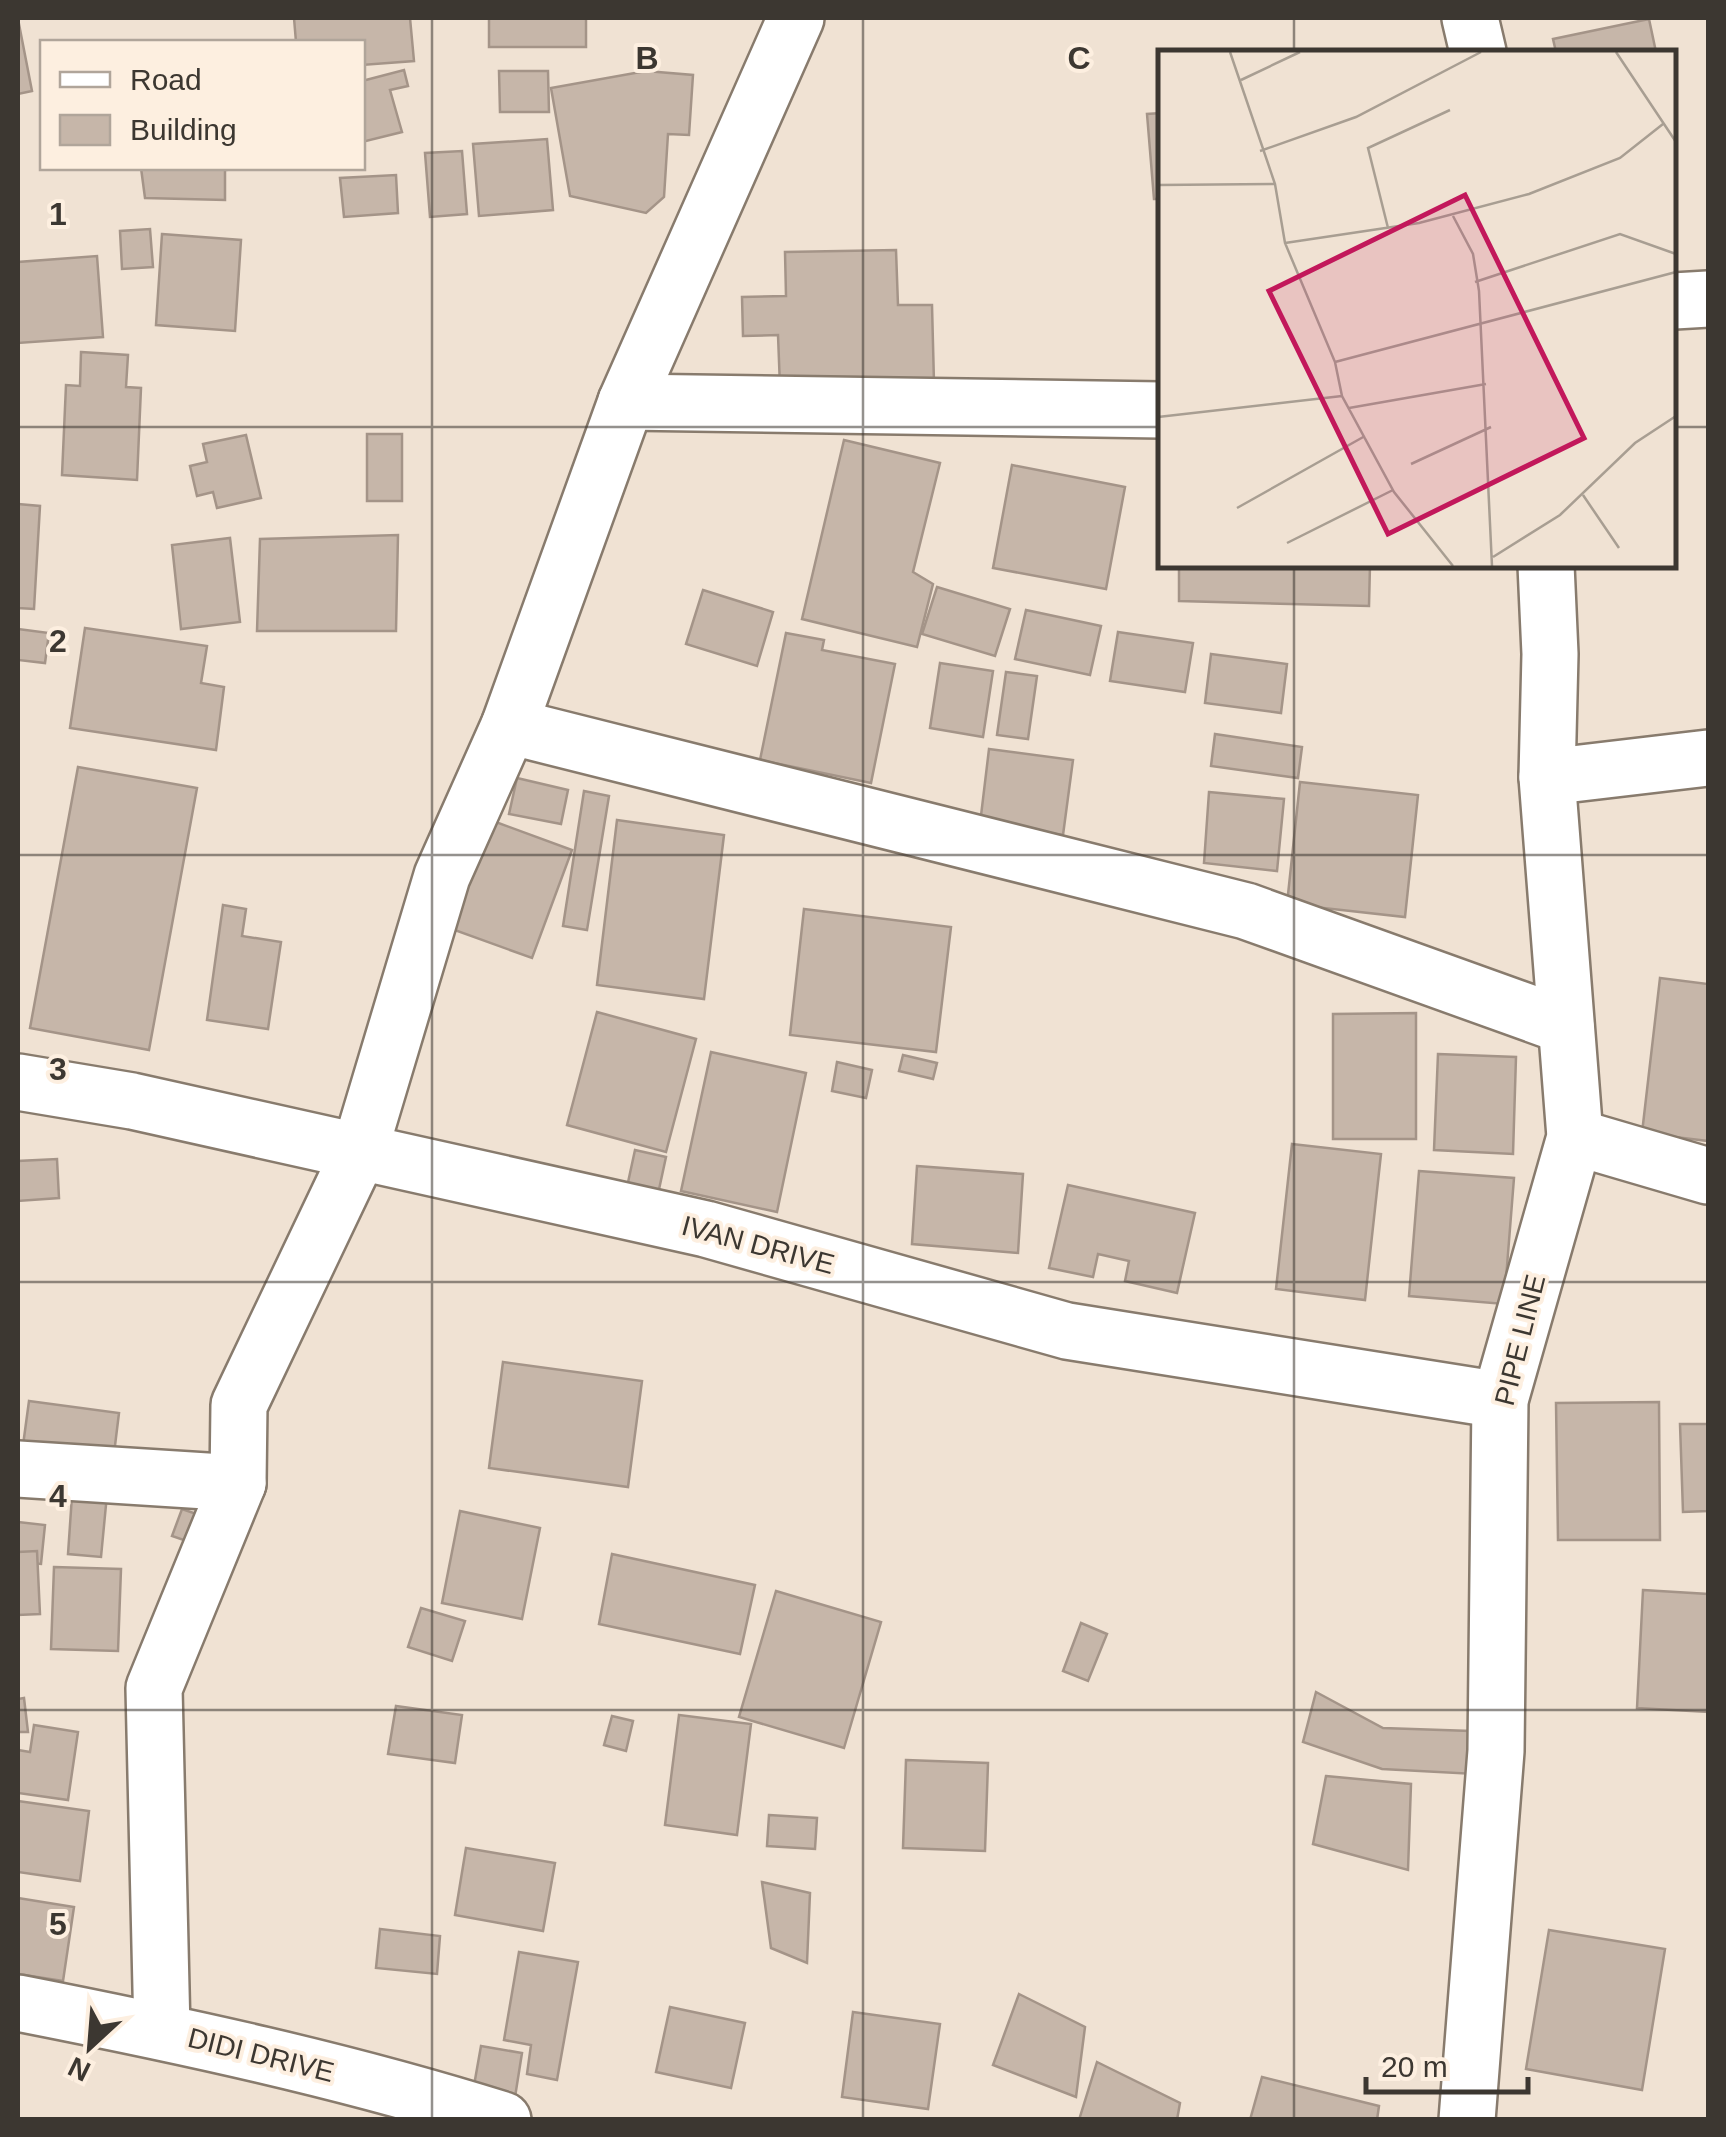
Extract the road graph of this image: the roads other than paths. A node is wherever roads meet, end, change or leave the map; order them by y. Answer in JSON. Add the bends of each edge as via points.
{"nodes":[{"id":1,"x":796,"y":18,"type":"edge"},
{"id":2,"x":1470,"y":18,"type":"edge"},
{"id":3,"x":1478,"y":50,"type":"edge"},
{"id":4,"x":1708,"y":299,"type":"edge"},
{"id":5,"x":1676,"y":301,"type":"edge"},
{"id":6,"x":626,"y":402,"type":"junction"},
{"id":7,"x":1158,"y":410,"type":"edge"},
{"id":8,"x":1546,"y":568,"type":"edge"},
{"id":9,"x":510,"y":726,"type":"junction"},
{"id":10,"x":1708,"y":758,"type":"edge"},
{"id":11,"x":1546,"y":778,"type":"junction"},
{"id":12,"x":1566,"y":1026,"type":"junction"},
{"id":13,"x":18,"y":1082,"type":"edge"},
{"id":14,"x":1575,"y":1137,"type":"junction"},
{"id":15,"x":359,"y":1153,"type":"junction"},
{"id":16,"x":1708,"y":1176,"type":"edge"},
{"id":17,"x":1500,"y":1400,"type":"junction"},
{"id":18,"x":18,"y":1468,"type":"edge"},
{"id":19,"x":238,"y":1483,"type":"junction"},
{"id":20,"x":18,"y":2003,"type":"edge"},
{"id":21,"x":162,"y":2031,"type":"junction"},
{"id":22,"x":502,"y":2120,"type":"edge"},
{"id":23,"x":1467,"y":2120,"type":"edge"}],
"edges":[{"from":1,"to":6,"type":"street"},
{"from":2,"to":3,"type":"street"},
{"from":4,"to":5,"type":"street"},
{"from":6,"to":7,"type":"street"},
{"from":6,"to":9,"type":"street"},
{"from":8,"to":11,"type":"street","name":"PIPE LINE"},
{"from":9,"to":12,"type":"street","via":[[1246,911]]},
{"from":9,"to":15,"type":"street","via":[[442,876]]},
{"from":10,"to":11,"type":"street"},
{"from":11,"to":12,"type":"street","name":"PIPE LINE"},
{"from":12,"to":14,"type":"street","name":"PIPE LINE"},
{"from":13,"to":15,"type":"street","name":"IVAN DRIVE"},
{"from":14,"to":16,"type":"street"},
{"from":14,"to":17,"type":"street","name":"PIPE LINE"},
{"from":15,"to":17,"type":"street","name":"IVAN DRIVE","via":[[706,1230],[1066,1331]]},
{"from":15,"to":19,"type":"street","via":[[239,1405]]},
{"from":17,"to":23,"type":"street","name":"PIPE LINE","via":[[1496,1751]]},
{"from":18,"to":19,"type":"street"},
{"from":19,"to":21,"type":"street","via":[[154,1688]]},
{"from":20,"to":21,"type":"street","name":"DIDI DRIVE"},
{"from":21,"to":22,"type":"street","name":"DIDI DRIVE"}]}
